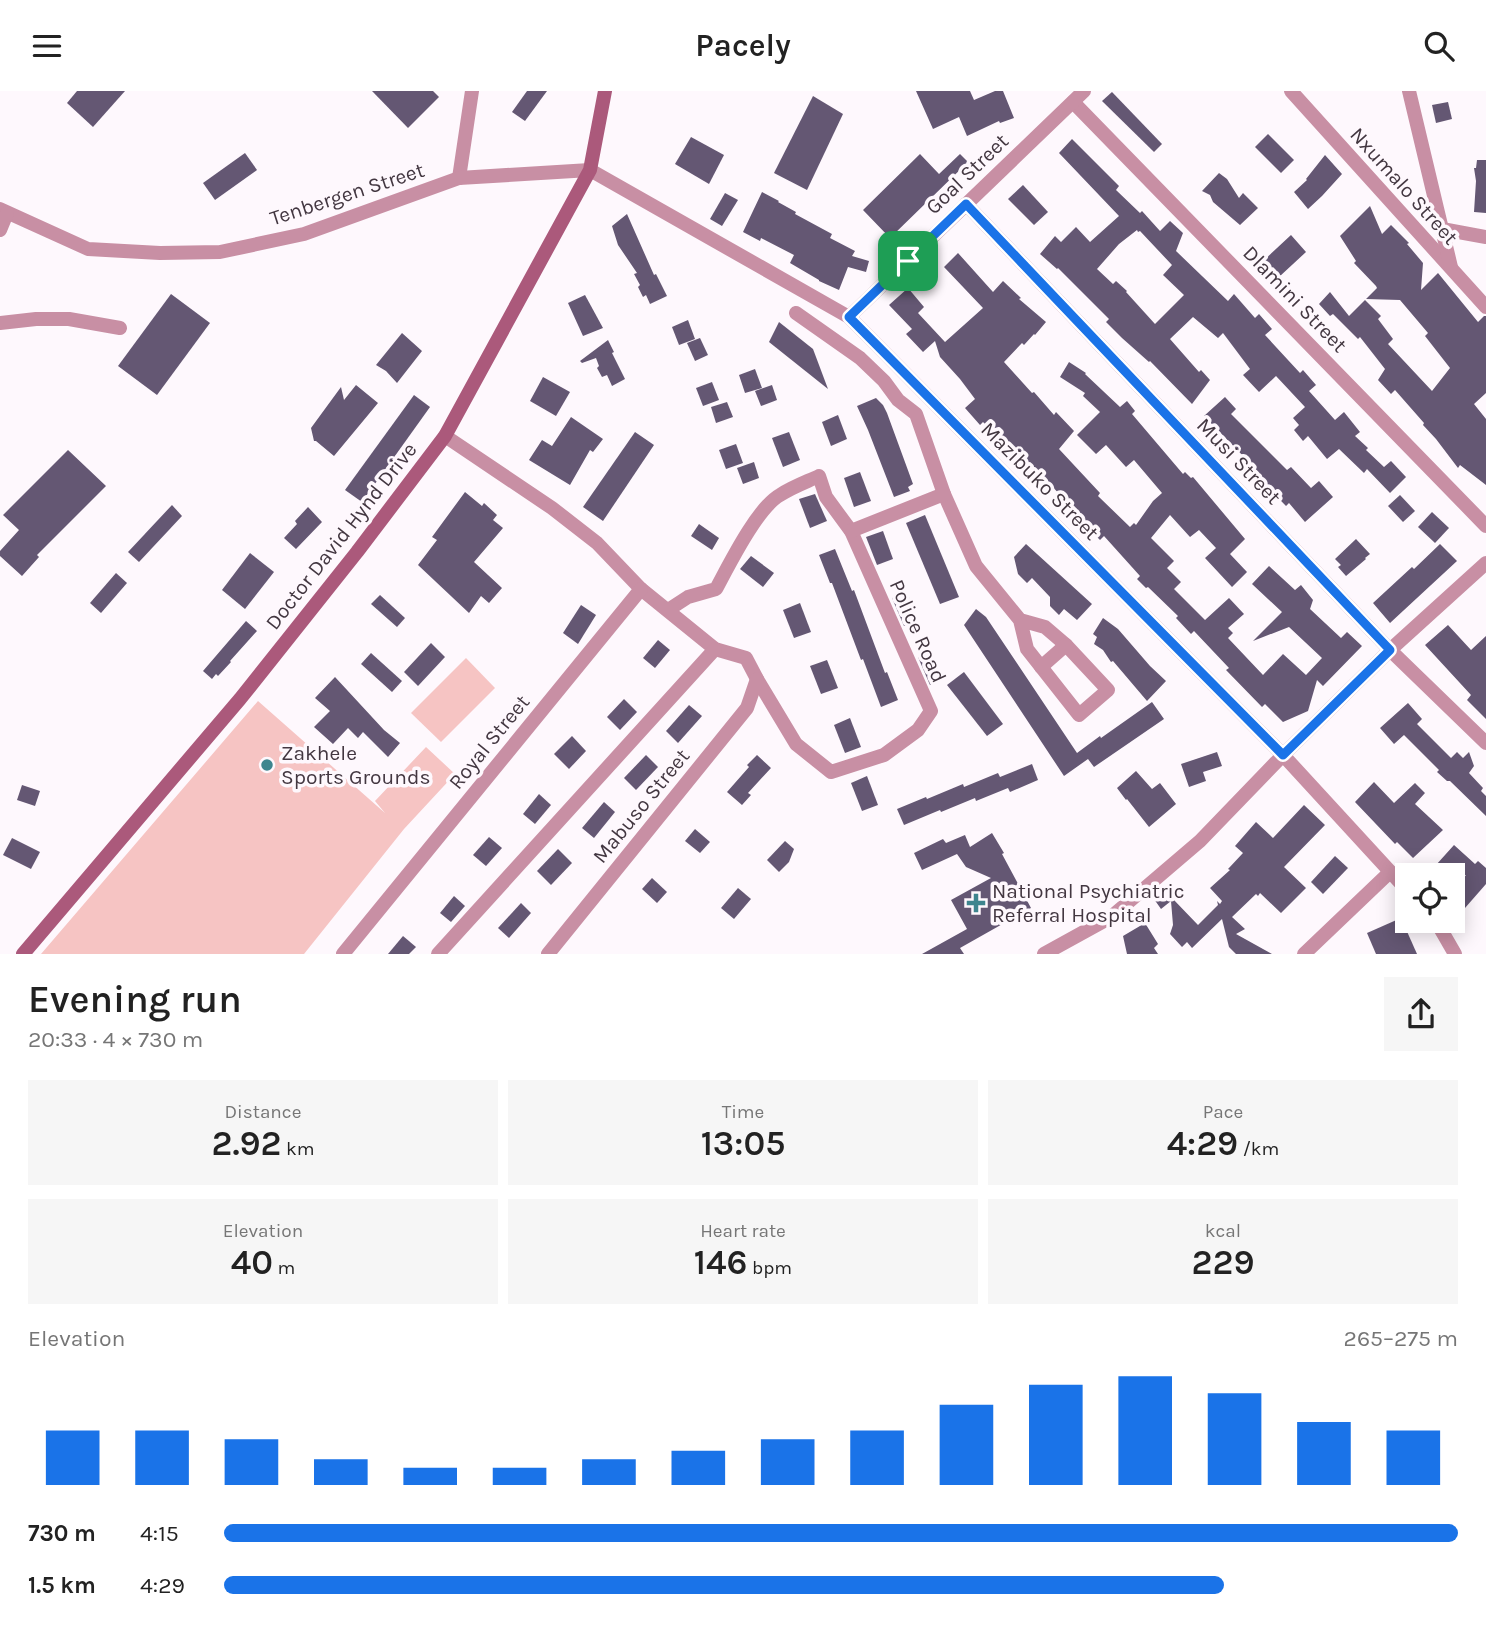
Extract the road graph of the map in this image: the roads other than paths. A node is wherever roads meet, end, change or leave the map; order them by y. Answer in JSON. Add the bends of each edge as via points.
{"nodes":[{"id":1,"x":472,"y":91,"type":"edge"},
{"id":2,"x":605,"y":91,"type":"edge"},
{"id":3,"x":1291,"y":91,"type":"edge"},
{"id":4,"x":1409,"y":91,"type":"edge"},
{"id":5,"x":1078,"y":96,"type":"edge"},
{"id":6,"x":590,"y":170,"type":"junction"},
{"id":7,"x":459,"y":178,"type":"junction"},
{"id":8,"x":966,"y":204,"type":"junction"},
{"id":9,"x":4,"y":211,"type":"edge"},
{"id":10,"x":1441,"y":229,"type":"junction"},
{"id":11,"x":0,"y":230,"type":"edge"},
{"id":12,"x":1486,"y":237,"type":"edge"},
{"id":13,"x":1452,"y":271,"type":"junction"},
{"id":14,"x":1486,"y":307,"type":"edge"},
{"id":15,"x":796,"y":313,"type":"dead end"},
{"id":16,"x":849,"y":317,"type":"junction"},
{"id":17,"x":0,"y":323,"type":"edge"},
{"id":18,"x":120,"y":328,"type":"dead end"},
{"id":19,"x":445,"y":436,"type":"junction"},
{"id":20,"x":944,"y":494,"type":"junction"},
{"id":21,"x":1486,"y":526,"type":"edge"},
{"id":22,"x":851,"y":531,"type":"junction"},
{"id":23,"x":1486,"y":563,"type":"edge"},
{"id":24,"x":641,"y":589,"type":"junction"},
{"id":25,"x":668,"y":610,"type":"junction"},
{"id":26,"x":1020,"y":620,"type":"junction"},
{"id":27,"x":1066,"y":645,"type":"junction"},
{"id":28,"x":715,"y":649,"type":"junction"},
{"id":29,"x":1390,"y":650,"type":"junction"},
{"id":30,"x":1041,"y":667,"type":"junction"},
{"id":31,"x":757,"y":679,"type":"junction"},
{"id":32,"x":1486,"y":743,"type":"edge"},
{"id":33,"x":1283,"y":755,"type":"junction"},
{"id":34,"x":1390,"y":872,"type":"junction"},
{"id":35,"x":1395,"y":877,"type":"edge"},
{"id":36,"x":1443,"y":933,"type":"edge"},
{"id":37,"x":23,"y":954,"type":"edge"},
{"id":38,"x":342,"y":954,"type":"edge"},
{"id":39,"x":438,"y":954,"type":"edge"},
{"id":40,"x":548,"y":954,"type":"edge"},
{"id":41,"x":1044,"y":954,"type":"edge"},
{"id":42,"x":1304,"y":954,"type":"edge"},
{"id":43,"x":1455,"y":954,"type":"edge"}],
"edges":[{"from":1,"to":7,"type":"street"},
{"from":2,"to":6,"type":"main road","name":"Doctor David Hynd Drive"},
{"from":3,"to":13,"type":"street","name":"Nxumalo Street"},
{"from":4,"to":10,"type":"street"},
{"from":5,"to":8,"type":"street","name":"Goal Street"},
{"from":5,"to":21,"type":"street","name":"Dlamini Street"},
{"from":6,"to":7,"type":"street","name":"Tenbergen Street"},
{"from":6,"to":16,"type":"street","name":"Mazibuko Street"},
{"from":6,"to":19,"type":"main road","name":"Doctor David Hynd Drive"},
{"from":7,"to":9,"type":"street","name":"Tenbergen Street","via":[[304,234],[220,252],[88,249]]},
{"from":8,"to":16,"type":"street","name":"Goal Street"},
{"from":8,"to":29,"type":"street","name":"Musi Street"},
{"from":9,"to":11,"type":"street"},
{"from":10,"to":12,"type":"street"},
{"from":10,"to":13,"type":"street"},
{"from":13,"to":14,"type":"street","name":"Nxumalo Street"},
{"from":15,"to":20,"type":"street","via":[[860,358],[916,414]]},
{"from":16,"to":33,"type":"street","name":"Mazibuko Street"},
{"from":17,"to":18,"type":"street","via":[[69,320]]},
{"from":19,"to":24,"type":"street","name":"Police Road","via":[[597,543]]},
{"from":19,"to":37,"type":"main road","name":"Doctor David Hynd Drive","via":[[240,699]]},
{"from":20,"to":22,"type":"street"},
{"from":20,"to":26,"type":"street","via":[[976,566]]},
{"from":22,"to":25,"type":"street","name":"Police Road","via":[[826,497],[819,476],[777,496],[746,536],[716,589],[688,597]]},
{"from":22,"to":31,"type":"street","name":"Police Road","via":[[931,711],[918,730],[884,755],[831,772],[796,744]]},
{"from":23,"to":29,"type":"street"},
{"from":24,"to":25,"type":"street","name":"Police Road"},
{"from":24,"to":38,"type":"street","name":"Royal Street"},
{"from":25,"to":28,"type":"street","name":"Police Road"},
{"from":26,"to":27,"type":"street","via":[[1045,627]]},
{"from":26,"to":30,"type":"street","via":[[1027,649]]},
{"from":27,"to":30,"type":"street"},
{"from":27,"to":30,"type":"street","via":[[1108,690],[1079,715]]},
{"from":28,"to":31,"type":"street","name":"Police Road","via":[[746,658]]},
{"from":28,"to":39,"type":"street"},
{"from":29,"to":32,"type":"street","name":"Musi Street"},
{"from":29,"to":33,"type":"street"},
{"from":31,"to":40,"type":"street","name":"Mabuso Street","via":[[747,708]]},
{"from":33,"to":34,"type":"street","name":"Mazibuko Street"},
{"from":33,"to":41,"type":"street","via":[[1200,841],[1111,917]]},
{"from":34,"to":35,"type":"street","name":"Mazibuko Street"},
{"from":34,"to":42,"type":"street"},
{"from":36,"to":43,"type":"street"}]}
